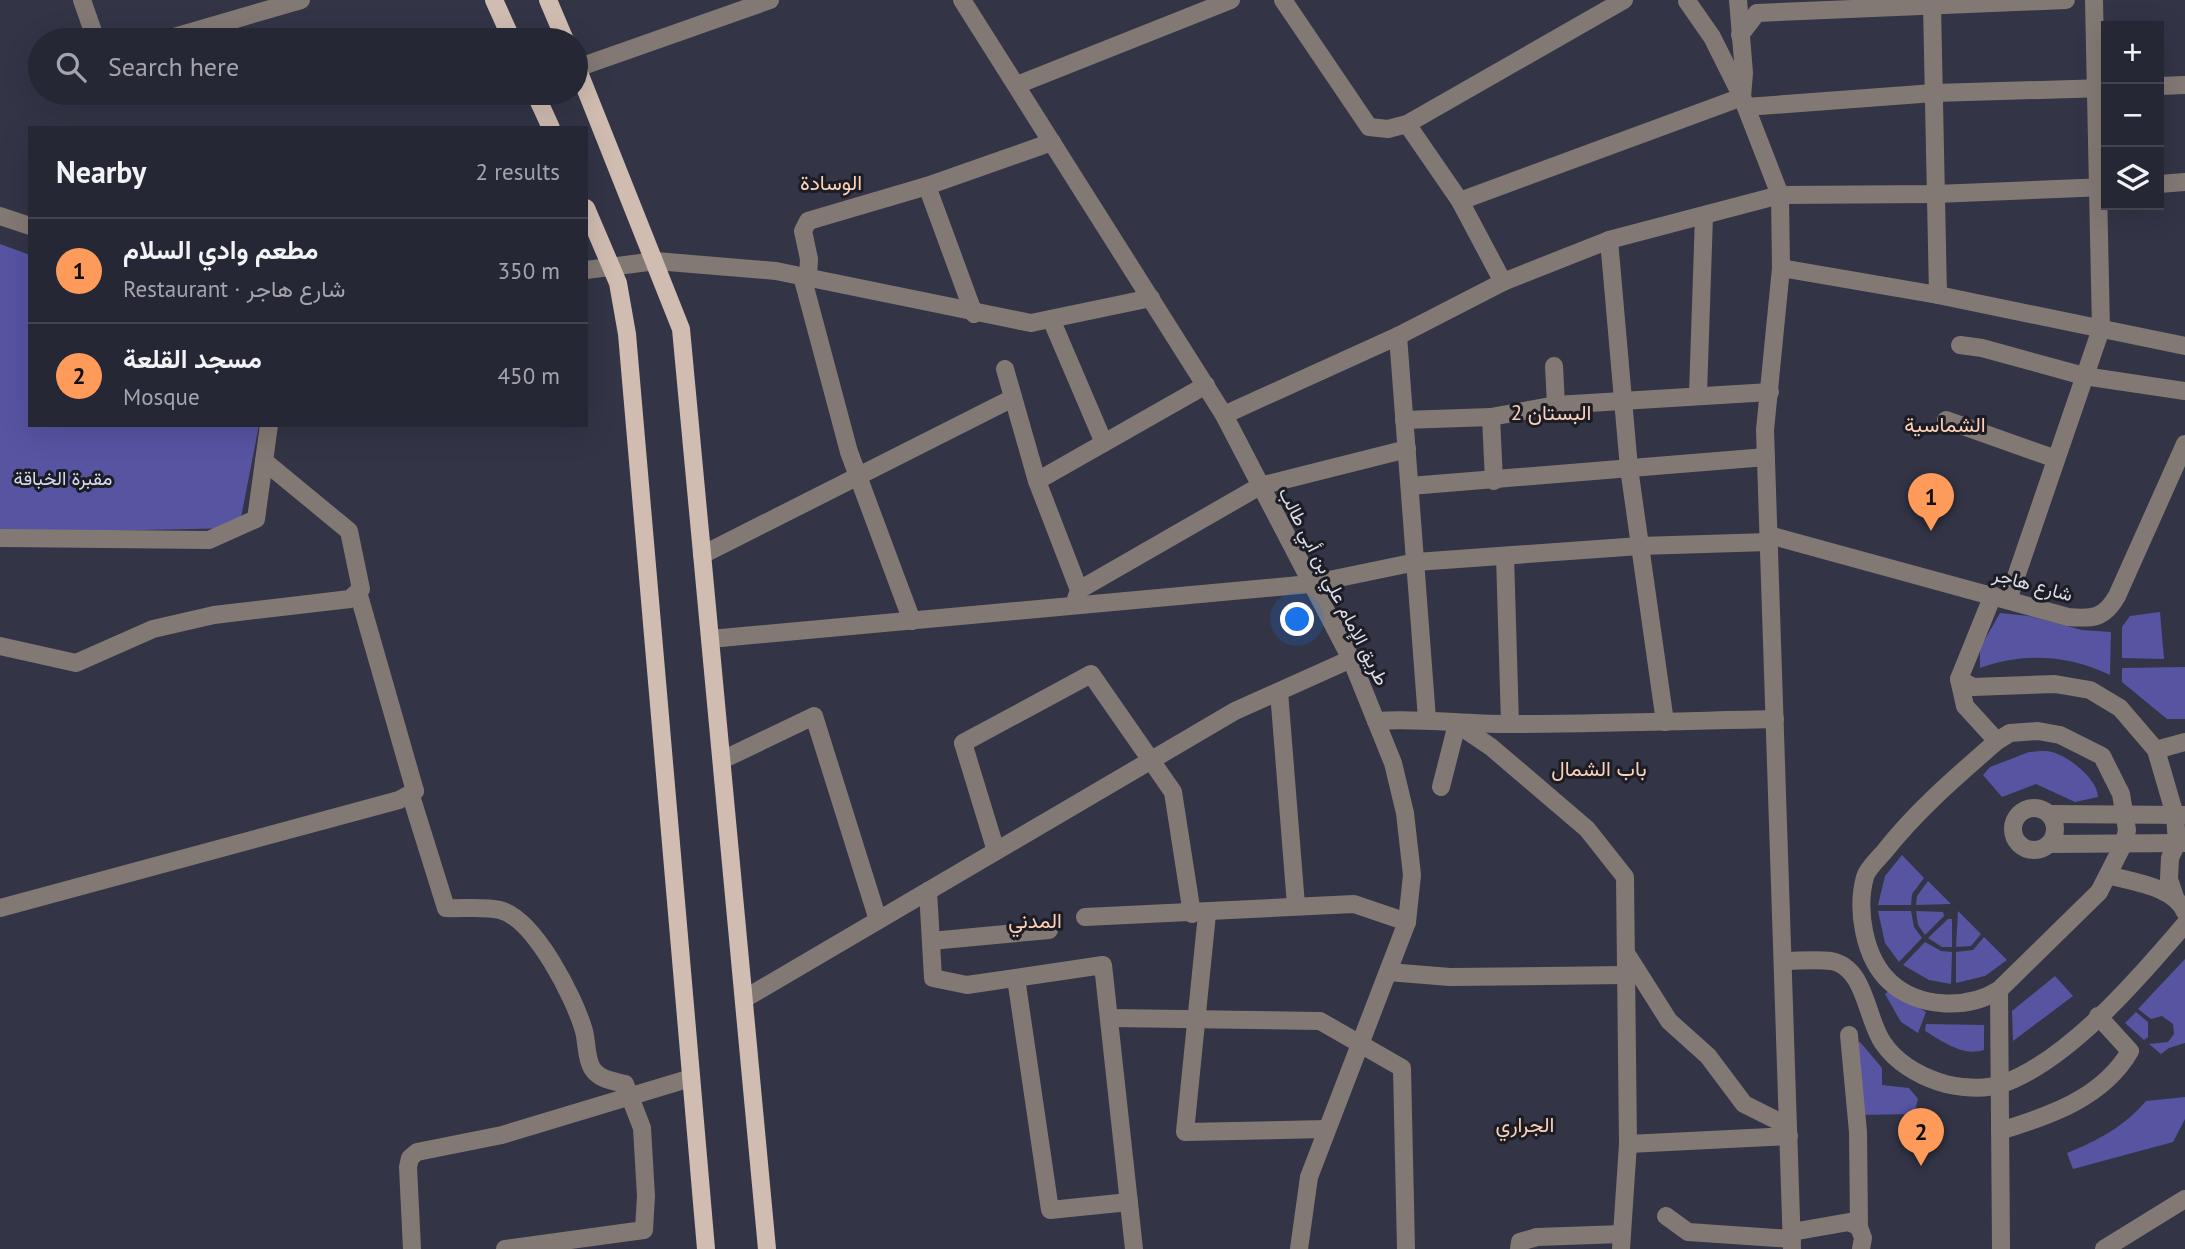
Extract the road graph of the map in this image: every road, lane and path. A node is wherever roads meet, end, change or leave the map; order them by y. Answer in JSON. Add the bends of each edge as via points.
{"nodes":[{"id":1,"x":82,"y":0,"type":"edge"},
{"id":2,"x":301,"y":0,"type":"edge"},
{"id":3,"x":494,"y":0,"type":"edge"},
{"id":4,"x":548,"y":0,"type":"edge"},
{"id":5,"x":770,"y":0,"type":"edge"},
{"id":6,"x":962,"y":0,"type":"edge"},
{"id":7,"x":1231,"y":0,"type":"edge"},
{"id":8,"x":1283,"y":0,"type":"edge"},
{"id":9,"x":1624,"y":0,"type":"edge"},
{"id":10,"x":1686,"y":0,"type":"edge"},
{"id":11,"x":1694,"y":0,"type":"edge"},
{"id":12,"x":1738,"y":0,"type":"edge"},
{"id":13,"x":2066,"y":0,"type":"edge"},
{"id":14,"x":2094,"y":0,"type":"edge"},
{"id":15,"x":2011,"y":1,"type":"edge"},
{"id":16,"x":1839,"y":5,"type":"edge"},
{"id":17,"x":1932,"y":5,"type":"junction"},
{"id":18,"x":727,"y":7,"type":"edge"},
{"id":19,"x":92,"y":28,"type":"edge"},
{"id":20,"x":205,"y":28,"type":"edge"},
{"id":21,"x":507,"y":28,"type":"edge"},
{"id":22,"x":560,"y":28,"type":"edge"},
{"id":23,"x":1740,"y":35,"type":"junction"},
{"id":24,"x":588,"y":61,"type":"edge"},
{"id":25,"x":1017,"y":85,"type":"junction"},
{"id":26,"x":2185,"y":85,"type":"edge"},
{"id":27,"x":2164,"y":86,"type":"edge"},
{"id":28,"x":2101,"y":89,"type":"edge"},
{"id":29,"x":1934,"y":93,"type":"junction"},
{"id":30,"x":588,"y":95,"type":"edge"},
{"id":31,"x":1744,"y":102,"type":"junction"},
{"id":32,"x":540,"y":105,"type":"edge"},
{"id":33,"x":1407,"y":124,"type":"junction"},
{"id":34,"x":550,"y":126,"type":"edge"},
{"id":35,"x":1052,"y":142,"type":"junction"},
{"id":36,"x":2185,"y":182,"type":"edge"},
{"id":37,"x":2164,"y":184,"type":"edge"},
{"id":38,"x":927,"y":186,"type":"junction"},
{"id":39,"x":2101,"y":188,"type":"edge"},
{"id":40,"x":1936,"y":194,"type":"junction"},
{"id":41,"x":1780,"y":195,"type":"junction"},
{"id":42,"x":1460,"y":201,"type":"junction"},
{"id":43,"x":2102,"y":210,"type":"edge"},
{"id":44,"x":588,"y":213,"type":"edge"},
{"id":45,"x":0,"y":216,"type":"edge"},
{"id":46,"x":1704,"y":216,"type":"junction"},
{"id":47,"x":28,"y":225,"type":"edge"},
{"id":48,"x":1609,"y":240,"type":"junction"},
{"id":49,"x":656,"y":261,"type":"junction"},
{"id":50,"x":611,"y":268,"type":"junction"},
{"id":51,"x":1781,"y":268,"type":"junction"},
{"id":52,"x":588,"y":270,"type":"edge"},
{"id":53,"x":805,"y":277,"type":"junction"},
{"id":54,"x":1503,"y":282,"type":"junction"},
{"id":55,"x":1938,"y":295,"type":"junction"},
{"id":56,"x":1151,"y":299,"type":"junction"},
{"id":57,"x":974,"y":314,"type":"junction"},
{"id":58,"x":1051,"y":319,"type":"junction"},
{"id":59,"x":2101,"y":328,"type":"junction"},
{"id":60,"x":1398,"y":336,"type":"junction"},
{"id":61,"x":1960,"y":345,"type":"dead end"},
{"id":62,"x":2185,"y":346,"type":"edge"},
{"id":63,"x":1553,"y":366,"type":"dead end"},
{"id":64,"x":1005,"y":369,"type":"dead end"},
{"id":65,"x":2084,"y":376,"type":"junction"},
{"id":66,"x":1206,"y":385,"type":"junction"},
{"id":67,"x":2185,"y":391,"type":"edge"},
{"id":68,"x":1770,"y":392,"type":"junction"},
{"id":69,"x":1698,"y":394,"type":"junction"},
{"id":70,"x":1013,"y":398,"type":"junction"},
{"id":71,"x":1625,"y":399,"type":"junction"},
{"id":72,"x":1556,"y":405,"type":"junction"},
{"id":73,"x":1224,"y":415,"type":"junction"},
{"id":74,"x":1491,"y":417,"type":"junction"},
{"id":75,"x":1404,"y":420,"type":"junction"},
{"id":76,"x":1946,"y":420,"type":"dead end"},
{"id":77,"x":268,"y":427,"type":"edge"},
{"id":78,"x":1104,"y":443,"type":"junction"},
{"id":79,"x":2185,"y":444,"type":"edge"},
{"id":80,"x":1407,"y":449,"type":"junction"},
{"id":81,"x":1766,"y":457,"type":"junction"},
{"id":82,"x":2056,"y":459,"type":"junction"},
{"id":83,"x":264,"y":461,"type":"junction"},
{"id":84,"x":1629,"y":468,"type":"junction"},
{"id":85,"x":858,"y":477,"type":"junction"},
{"id":86,"x":1037,"y":481,"type":"junction"},
{"id":87,"x":1494,"y":481,"type":"junction"},
{"id":88,"x":1260,"y":486,"type":"junction"},
{"id":89,"x":1410,"y":486,"type":"junction"},
{"id":90,"x":0,"y":538,"type":"edge"},
{"id":91,"x":1769,"y":539,"type":"junction"},
{"id":92,"x":1640,"y":546,"type":"junction"},
{"id":93,"x":702,"y":555,"type":"junction"},
{"id":94,"x":1505,"y":556,"type":"junction"},
{"id":95,"x":1416,"y":562,"type":"junction"},
{"id":96,"x":1310,"y":584,"type":"junction"},
{"id":97,"x":358,"y":592,"type":"junction"},
{"id":98,"x":1077,"y":598,"type":"junction"},
{"id":99,"x":2001,"y":598,"type":"junction"},
{"id":100,"x":912,"y":621,"type":"junction"},
{"id":101,"x":710,"y":639,"type":"junction"},
{"id":102,"x":0,"y":646,"type":"edge"},
{"id":103,"x":1351,"y":659,"type":"junction"},
{"id":104,"x":1959,"y":678,"type":"junction"},
{"id":105,"x":1279,"y":692,"type":"junction"},
{"id":106,"x":1427,"y":719,"type":"junction"},
{"id":107,"x":1775,"y":719,"type":"junction"},
{"id":108,"x":1376,"y":721,"type":"junction"},
{"id":109,"x":1665,"y":722,"type":"junction"},
{"id":110,"x":1457,"y":724,"type":"junction"},
{"id":111,"x":1510,"y":724,"type":"junction"},
{"id":112,"x":1997,"y":741,"type":"junction"},
{"id":113,"x":2185,"y":742,"type":"edge"},
{"id":114,"x":2156,"y":750,"type":"junction"},
{"id":115,"x":722,"y":760,"type":"junction"},
{"id":116,"x":1151,"y":760,"type":"junction"},
{"id":117,"x":1441,"y":788,"type":"dead end"},
{"id":118,"x":415,"y":791,"type":"junction"},
{"id":119,"x":2049,"y":814,"type":"junction"},
{"id":120,"x":2180,"y":815,"type":"edge"},
{"id":121,"x":2125,"y":816,"type":"junction"},
{"id":122,"x":2124,"y":843,"type":"junction"},
{"id":123,"x":2181,"y":843,"type":"edge"},
{"id":124,"x":2049,"y":844,"type":"junction"},
{"id":125,"x":996,"y":851,"type":"junction"},
{"id":126,"x":2108,"y":875,"type":"junction"},
{"id":127,"x":928,"y":891,"type":"junction"},
{"id":128,"x":1297,"y":905,"type":"junction"},
{"id":129,"x":2180,"y":905,"type":"edge"},
{"id":130,"x":0,"y":908,"type":"edge"},
{"id":131,"x":1199,"y":914,"type":"junction"},
{"id":132,"x":1085,"y":917,"type":"dead end"},
{"id":133,"x":878,"y":920,"type":"junction"},
{"id":134,"x":1407,"y":922,"type":"junction"},
{"id":135,"x":2185,"y":924,"type":"edge"},
{"id":136,"x":1049,"y":930,"type":"dead end"},
{"id":137,"x":931,"y":941,"type":"junction"},
{"id":138,"x":1626,"y":953,"type":"junction"},
{"id":139,"x":1783,"y":961,"type":"junction"},
{"id":140,"x":1388,"y":972,"type":"junction"},
{"id":141,"x":1626,"y":975,"type":"junction"},
{"id":142,"x":1016,"y":978,"type":"junction"},
{"id":143,"x":1999,"y":990,"type":"junction"},
{"id":144,"x":744,"y":999,"type":"junction"},
{"id":145,"x":2098,"y":1016,"type":"junction"},
{"id":146,"x":1109,"y":1018,"type":"junction"},
{"id":147,"x":1197,"y":1021,"type":"junction"},
{"id":148,"x":1849,"y":1035,"type":"dead end"},
{"id":149,"x":1360,"y":1046,"type":"junction"},
{"id":150,"x":691,"y":1078,"type":"junction"},
{"id":151,"x":2000,"y":1085,"type":"junction"},
{"id":152,"x":630,"y":1097,"type":"junction"},
{"id":153,"x":1326,"y":1129,"type":"junction"},
{"id":154,"x":1788,"y":1131,"type":"junction"},
{"id":155,"x":2000,"y":1131,"type":"junction"},
{"id":156,"x":1628,"y":1144,"type":"junction"},
{"id":157,"x":2185,"y":1199,"type":"edge"},
{"id":158,"x":1129,"y":1202,"type":"junction"},
{"id":159,"x":1666,"y":1216,"type":"dead end"},
{"id":160,"x":1859,"y":1227,"type":"junction"},
{"id":161,"x":1792,"y":1240,"type":"edge"},
{"id":162,"x":1621,"y":1241,"type":"edge"},
{"id":163,"x":412,"y":1249,"type":"edge"},
{"id":164,"x":505,"y":1249,"type":"edge"},
{"id":165,"x":706,"y":1249,"type":"edge"},
{"id":166,"x":767,"y":1249,"type":"edge"},
{"id":167,"x":1134,"y":1249,"type":"edge"},
{"id":168,"x":1298,"y":1249,"type":"edge"},
{"id":169,"x":1406,"y":1249,"type":"edge"},
{"id":170,"x":1519,"y":1249,"type":"edge"},
{"id":171,"x":1861,"y":1249,"type":"edge"},
{"id":172,"x":2001,"y":1249,"type":"edge"},
{"id":173,"x":2104,"y":1249,"type":"edge"}],
"edges":[{"from":1,"to":19,"type":"street"},
{"from":2,"to":20,"type":"street"},
{"from":3,"to":21,"type":"main road"},
{"from":4,"to":22,"type":"main road"},
{"from":5,"to":18,"type":"street"},
{"from":6,"to":25,"type":"street","name":"طريق الإمام علي بن أبي طالب"},
{"from":7,"to":25,"type":"street"},
{"from":8,"to":33,"type":"street","via":[[1369,127]]},
{"from":9,"to":33,"type":"street"},
{"from":10,"to":11,"type":"street"},
{"from":10,"to":31,"type":"street","via":[[1712,37]]},
{"from":12,"to":23,"type":"street"},
{"from":13,"to":15,"type":"street"},
{"from":14,"to":28,"type":"street"},
{"from":15,"to":17,"type":"street"},
{"from":16,"to":17,"type":"street"},
{"from":16,"to":23,"type":"street","via":[[1757,13]]},
{"from":17,"to":29,"type":"street"},
{"from":18,"to":24,"type":"street"},
{"from":23,"to":31,"type":"street"},
{"from":25,"to":35,"type":"street","name":"طريق الإمام علي بن أبي طالب"},
{"from":26,"to":27,"type":"street"},
{"from":28,"to":29,"type":"street"},
{"from":29,"to":31,"type":"street"},
{"from":29,"to":40,"type":"street"},
{"from":30,"to":49,"type":"main road"},
{"from":31,"to":41,"type":"street"},
{"from":31,"to":42,"type":"street"},
{"from":32,"to":34,"type":"main road"},
{"from":33,"to":42,"type":"street"},
{"from":35,"to":38,"type":"street"},
{"from":35,"to":56,"type":"street","name":"طريق الإمام علي بن أبي طالب"},
{"from":36,"to":37,"type":"street"},
{"from":38,"to":53,"type":"street","via":[[804,224],[809,259]]},
{"from":38,"to":57,"type":"street"},
{"from":39,"to":40,"type":"street"},
{"from":40,"to":41,"type":"street"},
{"from":40,"to":55,"type":"street"},
{"from":41,"to":46,"type":"street"},
{"from":41,"to":51,"type":"street"},
{"from":42,"to":54,"type":"street"},
{"from":43,"to":59,"type":"street"},
{"from":44,"to":50,"type":"main road"},
{"from":45,"to":47,"type":"street"},
{"from":46,"to":48,"type":"street"},
{"from":46,"to":69,"type":"street"},
{"from":48,"to":54,"type":"street"},
{"from":48,"to":71,"type":"street"},
{"from":49,"to":50,"type":"street"},
{"from":49,"to":53,"type":"street"},
{"from":49,"to":93,"type":"main road","via":[[681,329]]},
{"from":50,"to":52,"type":"street"},
{"from":50,"to":150,"type":"main road","via":[[618,282],[627,334]]},
{"from":51,"to":55,"type":"street"},
{"from":51,"to":68,"type":"street"},
{"from":53,"to":57,"type":"street"},
{"from":53,"to":85,"type":"street"},
{"from":54,"to":60,"type":"street"},
{"from":55,"to":59,"type":"street"},
{"from":56,"to":58,"type":"street"},
{"from":56,"to":66,"type":"street","name":"طريق الإمام علي بن أبي طالب"},
{"from":57,"to":58,"type":"street","via":[[1031,323]]},
{"from":58,"to":78,"type":"street"},
{"from":59,"to":62,"type":"street"},
{"from":59,"to":65,"type":"street"},
{"from":60,"to":73,"type":"street"},
{"from":60,"to":75,"type":"street"},
{"from":61,"to":65,"type":"street"},
{"from":63,"to":72,"type":"street"},
{"from":64,"to":70,"type":"street"},
{"from":65,"to":67,"type":"street"},
{"from":65,"to":82,"type":"street"},
{"from":66,"to":73,"type":"street","name":"طريق الإمام علي بن أبي طالب"},
{"from":66,"to":78,"type":"street"},
{"from":68,"to":69,"type":"street"},
{"from":68,"to":81,"type":"street"},
{"from":69,"to":71,"type":"street"},
{"from":70,"to":85,"type":"street"},
{"from":70,"to":86,"type":"street"},
{"from":71,"to":72,"type":"street"},
{"from":71,"to":84,"type":"street"},
{"from":72,"to":74,"type":"street"},
{"from":73,"to":88,"type":"street","name":"طريق الإمام علي بن أبي طالب"},
{"from":74,"to":75,"type":"street"},
{"from":74,"to":87,"type":"street"},
{"from":75,"to":80,"type":"street"},
{"from":76,"to":82,"type":"street"},
{"from":77,"to":83,"type":"street"},
{"from":78,"to":86,"type":"street"},
{"from":79,"to":99,"type":"street","name":"شارع هاجر","via":[[2109,610],[2095,619],[2068,617]]},
{"from":80,"to":88,"type":"street"},
{"from":80,"to":89,"type":"street"},
{"from":81,"to":84,"type":"street"},
{"from":81,"to":91,"type":"street"},
{"from":82,"to":99,"type":"street"},
{"from":83,"to":90,"type":"street","via":[[256,519],[209,540]]},
{"from":83,"to":97,"type":"street","via":[[349,531]]},
{"from":84,"to":87,"type":"street"},
{"from":84,"to":92,"type":"street"},
{"from":85,"to":93,"type":"street"},
{"from":85,"to":100,"type":"street"},
{"from":86,"to":98,"type":"street"},
{"from":87,"to":89,"type":"street"},
{"from":88,"to":96,"type":"street","name":"طريق الإمام علي بن أبي طالب"},
{"from":88,"to":98,"type":"street"},
{"from":89,"to":95,"type":"street"},
{"from":91,"to":92,"type":"street","name":"شارع هاجر"},
{"from":91,"to":99,"type":"street","name":"شارع هاجر"},
{"from":91,"to":107,"type":"street"},
{"from":92,"to":94,"type":"street","name":"شارع هاجر"},
{"from":92,"to":109,"type":"street"},
{"from":93,"to":101,"type":"main road"},
{"from":94,"to":95,"type":"street","name":"شارع هاجر"},
{"from":94,"to":111,"type":"street"},
{"from":95,"to":96,"type":"street","name":"شارع هاجر"},
{"from":95,"to":106,"type":"street"},
{"from":96,"to":98,"type":"street","name":"شارع هاجر"},
{"from":96,"to":103,"type":"street","name":"طريق الإمام علي بن أبي طالب"},
{"from":97,"to":102,"type":"street","via":[[350,599],[214,615],[153,629],[76,663]]},
{"from":97,"to":118,"type":"street"},
{"from":98,"to":100,"type":"street","name":"شارع هاجر"},
{"from":99,"to":104,"type":"street"},
{"from":100,"to":101,"type":"street","name":"شارع هاجر"},
{"from":101,"to":115,"type":"main road"},
{"from":103,"to":105,"type":"street"},
{"from":103,"to":108,"type":"street","name":"طريق الإمام علي بن أبي طالب"},
{"from":104,"to":112,"type":"street","via":[[1965,706]]},
{"from":104,"to":114,"type":"street","via":[[1973,687],[2055,684],[2090,690],[2119,708]]},
{"from":105,"to":116,"type":"street","via":[[1235,710]]},
{"from":105,"to":128,"type":"street"},
{"from":106,"to":108,"type":"street"},
{"from":106,"to":110,"type":"street"},
{"from":107,"to":109,"type":"street"},
{"from":107,"to":139,"type":"street"},
{"from":108,"to":134,"type":"street","name":"طريق الإمام علي بن أبي طالب","via":[[1393,763],[1405,813],[1412,875]]},
{"from":109,"to":111,"type":"street"},
{"from":110,"to":111,"type":"street"},
{"from":110,"to":117,"type":"street"},
{"from":110,"to":138,"type":"street","via":[[1492,747],[1587,829],[1625,877]]},
{"from":112,"to":121,"type":"street","via":[[2010,733],[2038,731],[2060,735],[2102,756],[2121,794]]},
{"from":112,"to":143,"type":"street","via":[[1915,813],[1865,875],[1863,900],[1864,936],[1891,983],[1931,1003],[1983,1000]]},
{"from":113,"to":114,"type":"street"},
{"from":114,"to":120,"type":"street"},
{"from":115,"to":133,"type":"street","via":[[814,716]]},
{"from":115,"to":144,"type":"main road"},
{"from":116,"to":125,"type":"street"},
{"from":116,"to":125,"type":"street","via":[[1091,674],[962,743]]},
{"from":116,"to":131,"type":"street","via":[[1173,792]]},
{"from":118,"to":130,"type":"street","via":[[399,800]]},
{"from":118,"to":152,"type":"street","via":[[411,796],[446,908],[501,910],[520,923],[555,965],[570,993],[592,1068],[604,1079],[625,1084]]},
{"from":119,"to":121,"type":"street"},
{"from":119,"to":124,"type":"street","via":[[2056,831]]},
{"from":119,"to":124,"type":"street","via":[[2040,809],[2024,810],[2013,822],[2012,831],[2017,843],[2028,851]]},
{"from":120,"to":121,"type":"street"},
{"from":120,"to":123,"type":"street"},
{"from":121,"to":122,"type":"street"},
{"from":122,"to":123,"type":"street"},
{"from":122,"to":124,"type":"street"},
{"from":122,"to":126,"type":"street"},
{"from":123,"to":129,"type":"street","via":[[2171,858],[2169,879]]},
{"from":125,"to":127,"type":"street"},
{"from":126,"to":129,"type":"street","via":[[2153,887]]},
{"from":126,"to":143,"type":"street","via":[[2099,891]]},
{"from":127,"to":133,"type":"street"},
{"from":127,"to":137,"type":"street"},
{"from":128,"to":131,"type":"street"},
{"from":128,"to":134,"type":"street","via":[[1354,904]]},
{"from":131,"to":132,"type":"street"},
{"from":131,"to":147,"type":"street"},
{"from":133,"to":144,"type":"street"},
{"from":134,"to":140,"type":"street","name":"طريق الإمام علي بن أبي طالب"},
{"from":135,"to":145,"type":"street"},
{"from":136,"to":137,"type":"street"},
{"from":137,"to":142,"type":"street","via":[[933,978],[967,985]]},
{"from":138,"to":141,"type":"street"},
{"from":138,"to":154,"type":"street","via":[[1670,1021],[1708,1056],[1744,1104]]},
{"from":139,"to":151,"type":"street","via":[[1832,961],[1846,968],[1856,979],[1883,1044],[1900,1062],[1925,1077],[1947,1084]]},
{"from":139,"to":154,"type":"street"},
{"from":140,"to":141,"type":"street","via":[[1450,977]]},
{"from":140,"to":149,"type":"street","name":"طريق الإمام علي بن أبي طالب"},
{"from":141,"to":156,"type":"street"},
{"from":142,"to":146,"type":"street","via":[[1103,965]]},
{"from":142,"to":158,"type":"street","via":[[1050,1210]]},
{"from":143,"to":151,"type":"street"},
{"from":144,"to":166,"type":"main road"},
{"from":145,"to":151,"type":"street","via":[[2036,1069]]},
{"from":145,"to":155,"type":"street","via":[[2130,1051],[2122,1064],[2076,1103]]},
{"from":146,"to":147,"type":"street"},
{"from":146,"to":158,"type":"street"},
{"from":147,"to":149,"type":"street","via":[[1320,1021]]},
{"from":147,"to":153,"type":"street","via":[[1185,1132]]},
{"from":148,"to":160,"type":"street","via":[[1858,1132]]},
{"from":149,"to":153,"type":"street","name":"طريق الإمام علي بن أبي طالب"},
{"from":149,"to":169,"type":"street","via":[[1402,1068]]},
{"from":150,"to":152,"type":"street"},
{"from":150,"to":165,"type":"main road"},
{"from":151,"to":155,"type":"street"},
{"from":152,"to":163,"type":"street","via":[[502,1135],[417,1152],[408,1167]]},
{"from":152,"to":164,"type":"street","via":[[642,1128],[644,1230]]},
{"from":153,"to":168,"type":"street","name":"طريق الإمام علي بن أبي طالب","via":[[1309,1177]]},
{"from":154,"to":156,"type":"street"},
{"from":154,"to":161,"type":"street"},
{"from":155,"to":172,"type":"street"},
{"from":156,"to":162,"type":"street"},
{"from":157,"to":173,"type":"street"},
{"from":158,"to":167,"type":"street"},
{"from":159,"to":161,"type":"street","via":[[1688,1232]]},
{"from":160,"to":161,"type":"street","via":[[1849,1222]]},
{"from":160,"to":171,"type":"street"},
{"from":162,"to":170,"type":"street","via":[[1537,1237],[1520,1242]]}]}
